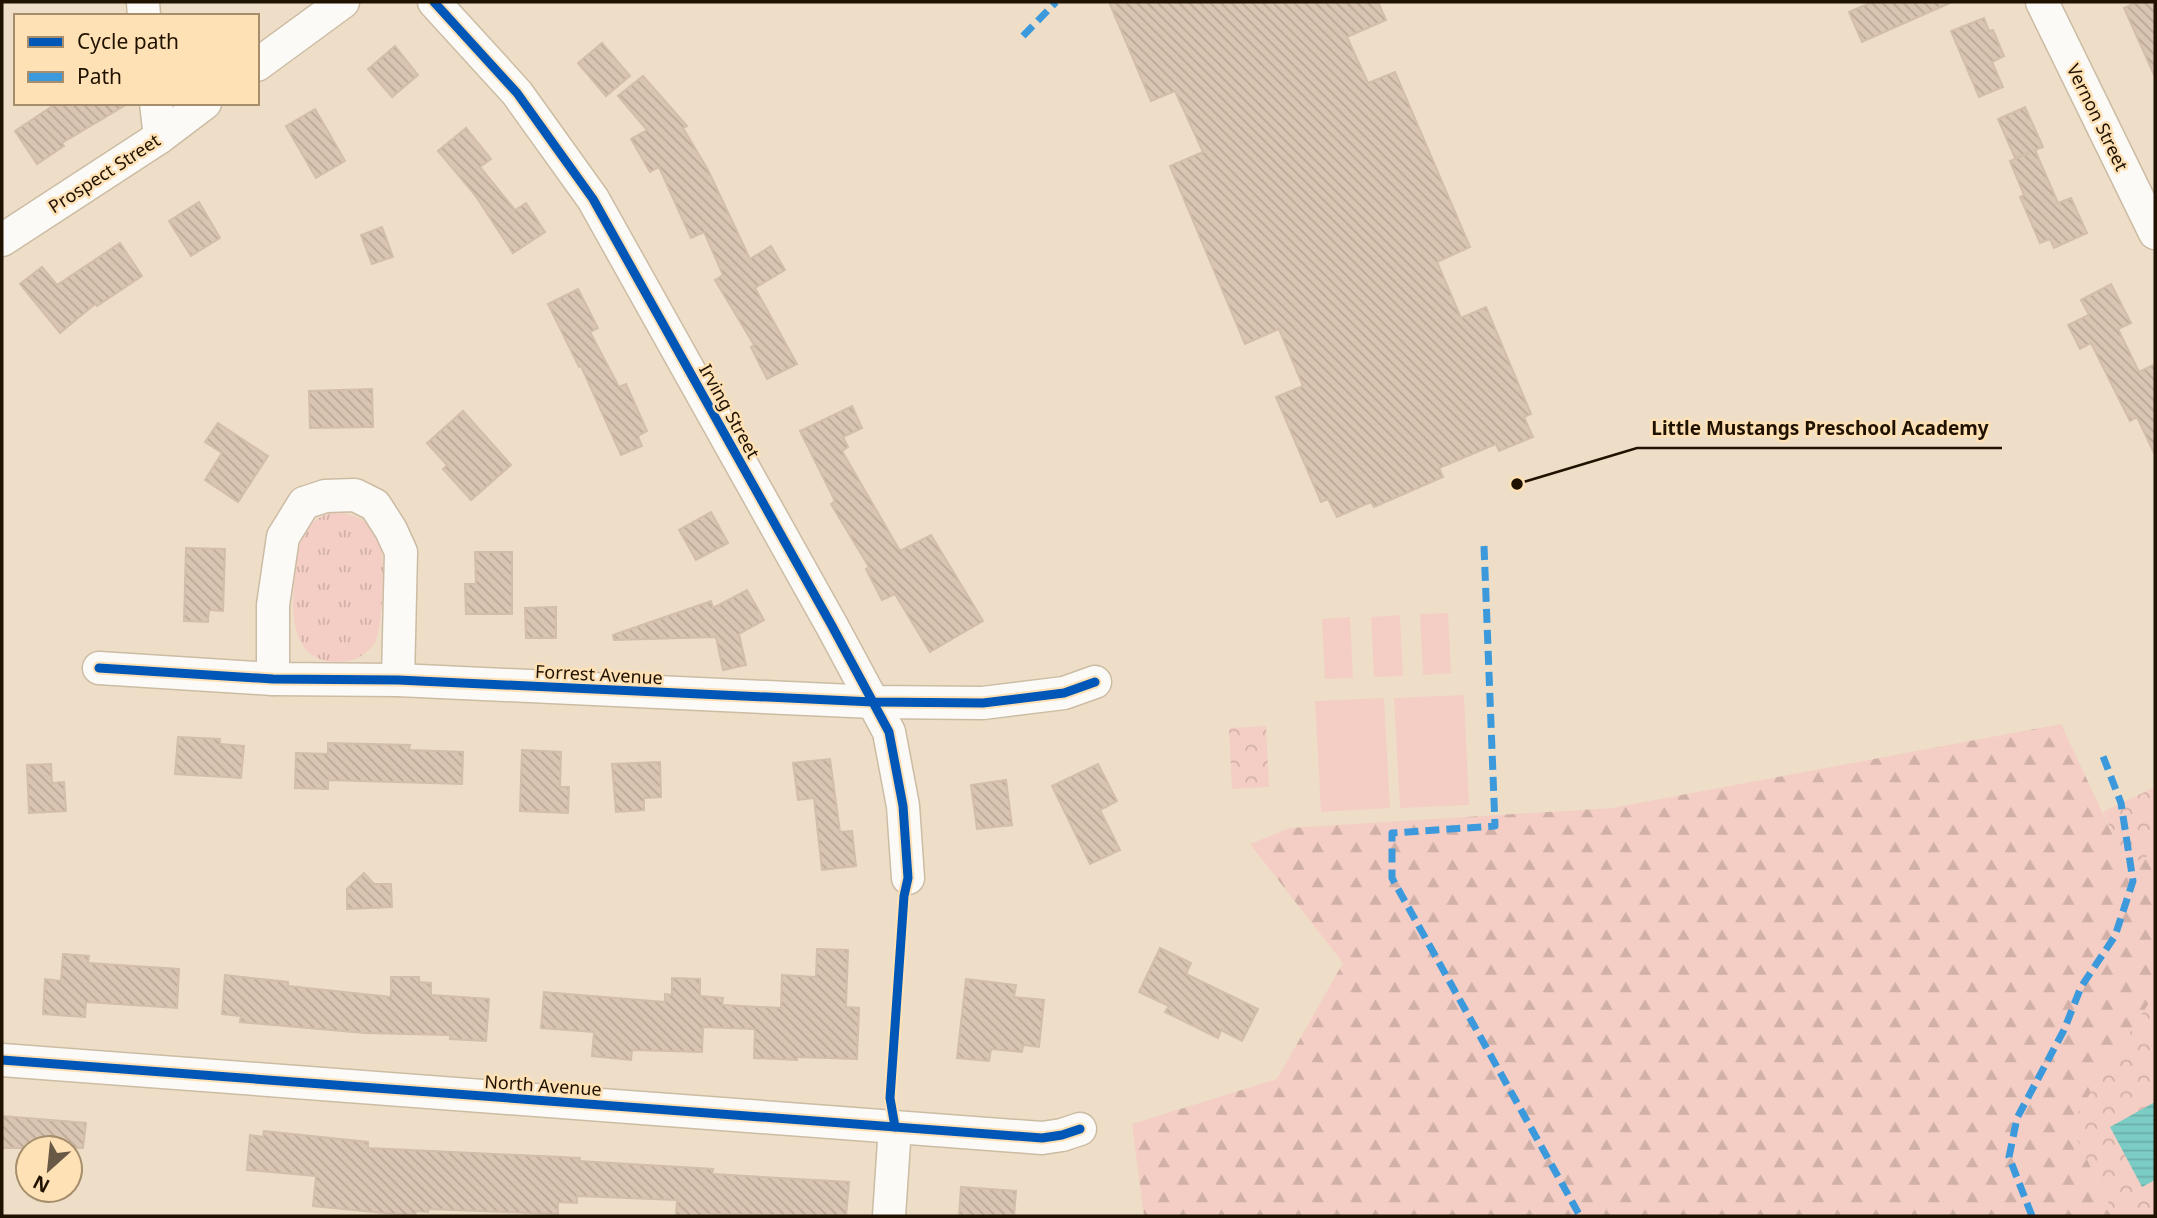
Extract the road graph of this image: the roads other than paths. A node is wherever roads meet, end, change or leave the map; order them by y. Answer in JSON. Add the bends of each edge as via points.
{"nodes":[{"id":1,"x":343,"y":2,"type":"edge"},
{"id":2,"x":434,"y":2,"type":"edge"},
{"id":3,"x":2042,"y":2,"type":"edge"},
{"id":4,"x":259,"y":64,"type":"edge"},
{"id":5,"x":156,"y":105,"type":"edge"},
{"id":6,"x":202,"y":105,"type":"edge"},
{"id":7,"x":160,"y":136,"type":"junction"},
{"id":8,"x":2155,"y":233,"type":"edge"},
{"id":9,"x":2,"y":240,"type":"edge"},
{"id":10,"x":99,"y":668,"type":"dead end"},
{"id":11,"x":274,"y":679,"type":"junction"},
{"id":12,"x":398,"y":680,"type":"junction"},
{"id":13,"x":1095,"y":682,"type":"dead end"},
{"id":14,"x":873,"y":702,"type":"junction"},
{"id":15,"x":908,"y":878,"type":"dead end"},
{"id":16,"x":2,"y":1060,"type":"edge"},
{"id":17,"x":895,"y":1127,"type":"junction"},
{"id":18,"x":1080,"y":1129,"type":"dead end"},
{"id":19,"x":889,"y":1216,"type":"edge"}],
"edges":[{"from":1,"to":4,"type":"street"},
{"from":2,"to":14,"type":"street","name":"Irving Street","via":[[517,93],[593,199]]},
{"from":3,"to":8,"type":"street","name":"Vernon Street"},
{"from":5,"to":7,"type":"street"},
{"from":6,"to":7,"type":"street","name":"Prospect Street"},
{"from":7,"to":9,"type":"street","name":"Prospect Street"},
{"from":10,"to":11,"type":"street","name":"Forrest Avenue"},
{"from":11,"to":12,"type":"street","name":"Forrest Avenue"},
{"from":11,"to":12,"type":"street","via":[[273,605],[283,537],[304,503],[324,496],[355,495],[374,505],[401,552]]},
{"from":12,"to":14,"type":"street","name":"Forrest Avenue"},
{"from":13,"to":14,"type":"street","name":"Forrest Avenue","via":[[1064,693],[984,703]]},
{"from":14,"to":15,"type":"street","name":"Irving Street","via":[[888,732],[903,806]]},
{"from":16,"to":17,"type":"street","name":"North Avenue"},
{"from":17,"to":18,"type":"street","name":"North Avenue","via":[[1042,1138]]},
{"from":17,"to":19,"type":"street"}]}
